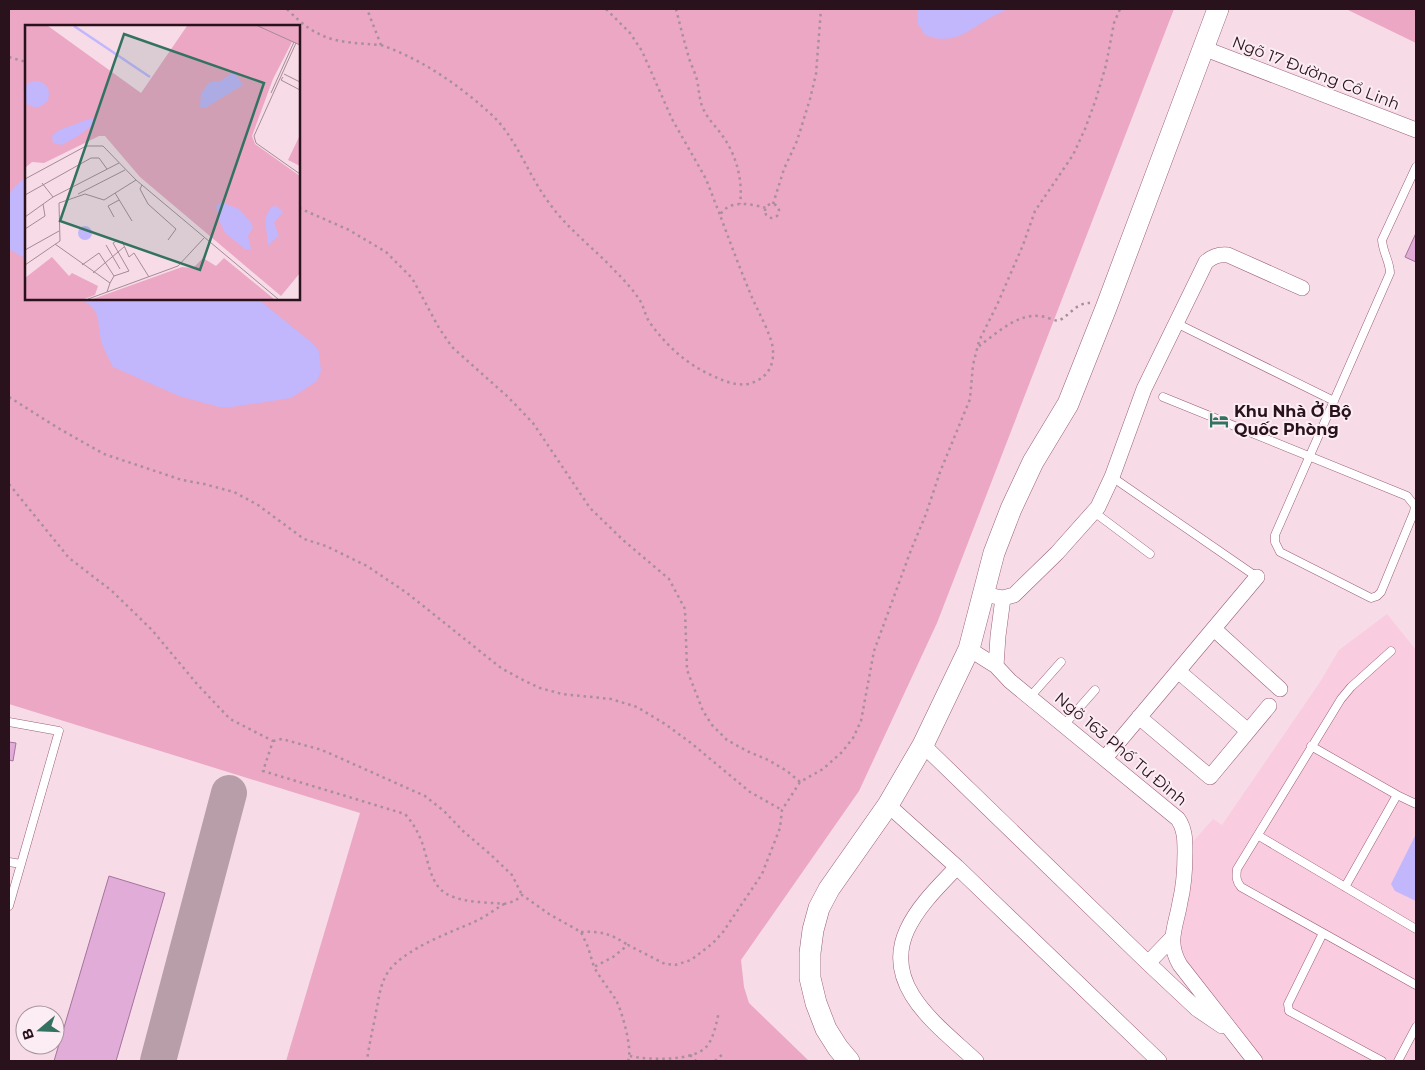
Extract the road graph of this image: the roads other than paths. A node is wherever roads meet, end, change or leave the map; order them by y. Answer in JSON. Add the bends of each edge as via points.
{"nodes":[{"id":1,"x":1218,"y":9,"type":"edge"},
{"id":2,"x":1203,"y":48,"type":"junction"},
{"id":3,"x":1416,"y":130,"type":"edge"},
{"id":4,"x":1416,"y":167,"type":"edge"},
{"id":5,"x":1302,"y":288,"type":"dead end"},
{"id":6,"x":1176,"y":323,"type":"junction"},
{"id":7,"x":1163,"y":397,"type":"dead end"},
{"id":8,"x":1334,"y":401,"type":"junction"},
{"id":9,"x":1311,"y":456,"type":"junction"},
{"id":10,"x":1112,"y":477,"type":"junction"},
{"id":11,"x":1094,"y":512,"type":"junction"},
{"id":12,"x":1150,"y":554,"type":"dead end"},
{"id":13,"x":1257,"y":577,"type":"joint"},
{"id":14,"x":982,"y":594,"type":"junction"},
{"id":15,"x":1003,"y":598,"type":"junction"},
{"id":16,"x":1214,"y":629,"type":"junction"},
{"id":17,"x":969,"y":649,"type":"junction"},
{"id":18,"x":1391,"y":651,"type":"dead end"},
{"id":19,"x":1061,"y":662,"type":"dead end"},
{"id":20,"x":996,"y":666,"type":"junction"},
{"id":21,"x":1178,"y":671,"type":"junction"},
{"id":22,"x":1280,"y":689,"type":"dead end"},
{"id":23,"x":1095,"y":690,"type":"dead end"},
{"id":24,"x":1030,"y":696,"type":"junction"},
{"id":25,"x":1269,"y":706,"type":"dead end"},
{"id":26,"x":1139,"y":717,"type":"junction"},
{"id":27,"x":9,"y":722,"type":"edge"},
{"id":28,"x":1064,"y":725,"type":"junction"},
{"id":29,"x":1248,"y":731,"type":"junction"},
{"id":30,"x":923,"y":745,"type":"junction"},
{"id":31,"x":1311,"y":746,"type":"junction"},
{"id":32,"x":1105,"y":758,"type":"junction"},
{"id":33,"x":1396,"y":795,"type":"junction"},
{"id":34,"x":1416,"y":804,"type":"edge"},
{"id":35,"x":888,"y":805,"type":"junction"},
{"id":36,"x":1259,"y":836,"type":"junction"},
{"id":37,"x":9,"y":862,"type":"edge"},
{"id":38,"x":21,"y":864,"type":"junction"},
{"id":39,"x":957,"y":867,"type":"junction"},
{"id":40,"x":1345,"y":887,"type":"junction"},
{"id":41,"x":9,"y":906,"type":"edge"},
{"id":42,"x":1416,"y":929,"type":"edge"},
{"id":43,"x":1323,"y":933,"type":"junction"},
{"id":44,"x":1172,"y":938,"type":"junction"},
{"id":45,"x":1148,"y":964,"type":"junction"},
{"id":46,"x":1416,"y":986,"type":"edge"},
{"id":47,"x":1416,"y":1026,"type":"edge"},
{"id":48,"x":1235,"y":1035,"type":"junction"},
{"id":49,"x":849,"y":1061,"type":"edge"},
{"id":50,"x":976,"y":1061,"type":"edge"},
{"id":51,"x":1159,"y":1061,"type":"edge"},
{"id":52,"x":1256,"y":1061,"type":"edge"},
{"id":53,"x":1382,"y":1061,"type":"edge"},
{"id":54,"x":1398,"y":1061,"type":"edge"}],
"edges":[{"from":1,"to":2,"type":"street"},
{"from":2,"to":3,"type":"street","name":"Ngõ 17 Đường Cổ Linh"},
{"from":2,"to":14,"type":"street","via":[[1068,404],[1033,462],[1011,509]]},
{"from":4,"to":8,"type":"lane","via":[[1382,240],[1390,273]]},
{"from":5,"to":6,"type":"street","via":[[1220,254],[1206,262]]},
{"from":6,"to":8,"type":"lane"},
{"from":6,"to":10,"type":"street","via":[[1144,389]]},
{"from":7,"to":9,"type":"lane"},
{"from":8,"to":9,"type":"lane"},
{"from":9,"to":9,"type":"lane","via":[[1275,535],[1277,548],[1371,598],[1377,596],[1415,506],[1407,496]]},
{"from":10,"to":11,"type":"street"},
{"from":10,"to":13,"type":"lane"},
{"from":11,"to":12,"type":"lane"},
{"from":11,"to":15,"type":"street","via":[[1057,554],[1014,595]]},
{"from":13,"to":16,"type":"street"},
{"from":14,"to":15,"type":"street"},
{"from":14,"to":17,"type":"street"},
{"from":15,"to":20,"type":"street"},
{"from":16,"to":21,"type":"street"},
{"from":16,"to":22,"type":"street"},
{"from":17,"to":20,"type":"street","name":"Ngõ 163 Phố Tư Đình"},
{"from":17,"to":30,"type":"street"},
{"from":18,"to":31,"type":"lane","via":[[1341,698]]},
{"from":19,"to":24,"type":"lane"},
{"from":20,"to":24,"type":"street","name":"Ngõ 163 Phố Tư Đình"},
{"from":21,"to":26,"type":"street"},
{"from":21,"to":29,"type":"street"},
{"from":23,"to":28,"type":"lane"},
{"from":24,"to":28,"type":"street","name":"Ngõ 163 Phố Tư Đình"},
{"from":25,"to":29,"type":"street"},
{"from":26,"to":29,"type":"street","via":[[1210,777]]},
{"from":26,"to":32,"type":"street"},
{"from":27,"to":38,"type":"lane","via":[[59,730]]},
{"from":28,"to":32,"type":"street","name":"Ngõ 163 Phố Tư Đình"},
{"from":30,"to":35,"type":"street"},
{"from":30,"to":45,"type":"street"},
{"from":31,"to":33,"type":"lane"},
{"from":31,"to":36,"type":"lane"},
{"from":32,"to":44,"type":"street","name":"Ngõ 163 Phố Tư Đình","via":[[1175,816],[1183,828],[1184,872]]},
{"from":33,"to":34,"type":"lane"},
{"from":33,"to":40,"type":"lane"},
{"from":35,"to":39,"type":"street"},
{"from":35,"to":49,"type":"street","via":[[829,889],[813,930],[810,978],[816,1004],[826,1030]]},
{"from":36,"to":40,"type":"lane"},
{"from":36,"to":43,"type":"lane","via":[[1237,870],[1237,882]]},
{"from":37,"to":38,"type":"lane"},
{"from":38,"to":41,"type":"lane"},
{"from":39,"to":50,"type":"street","via":[[907,929],[900,950],[901,970],[907,989],[920,1007]]},
{"from":39,"to":51,"type":"street"},
{"from":40,"to":42,"type":"lane"},
{"from":43,"to":46,"type":"lane"},
{"from":43,"to":53,"type":"lane","via":[[1288,1004],[1289,1010]]},
{"from":44,"to":45,"type":"street"},
{"from":44,"to":48,"type":"street","name":"Ngõ 163 Phố Tư Đình","via":[[1180,965]]},
{"from":45,"to":48,"type":"street","via":[[1197,1009]]},
{"from":47,"to":54,"type":"lane"},
{"from":48,"to":52,"type":"street","name":"Ngõ 163 Phố Tư Đình"}]}
